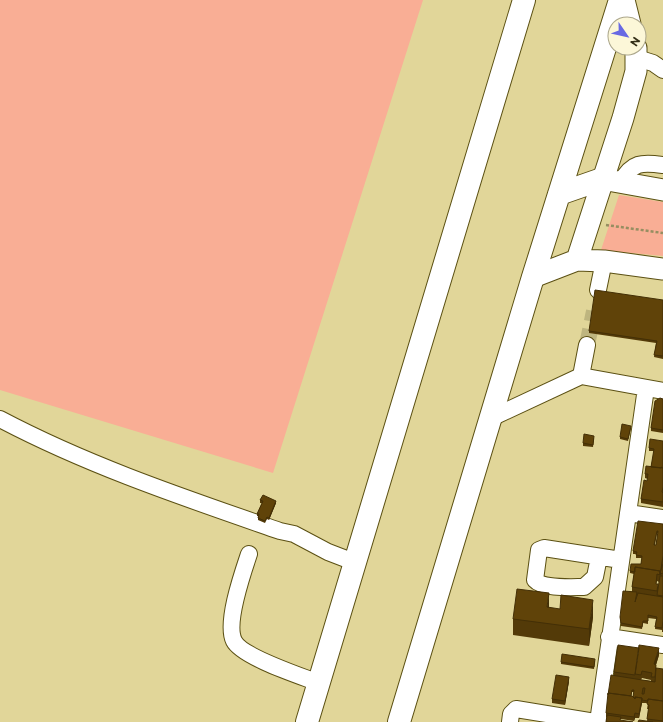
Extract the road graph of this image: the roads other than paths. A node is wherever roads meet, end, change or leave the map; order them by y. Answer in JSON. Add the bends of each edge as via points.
{"nodes":[{"id":1,"x":524,"y":0,"type":"edge"},
{"id":2,"x":620,"y":0,"type":"edge"},
{"id":3,"x":624,"y":0,"type":"edge"},
{"id":4,"x":628,"y":16,"type":"edge"},
{"id":5,"x":636,"y":56,"type":"edge"},
{"id":6,"x":641,"y":56,"type":"edge"},
{"id":7,"x":663,"y":70,"type":"edge"},
{"id":8,"x":663,"y":165,"type":"edge"},
{"id":9,"x":611,"y":180,"type":"junction"},
{"id":10,"x":663,"y":190,"type":"edge"},
{"id":11,"x":559,"y":194,"type":"junction"},
{"id":12,"x":577,"y":260,"type":"junction"},
{"id":13,"x":604,"y":261,"type":"junction"},
{"id":14,"x":663,"y":269,"type":"edge"},
{"id":15,"x":533,"y":277,"type":"junction"},
{"id":16,"x":598,"y":290,"type":"edge"},
{"id":17,"x":587,"y":345,"type":"tunnel mouth"},
{"id":18,"x":581,"y":376,"type":"junction"},
{"id":19,"x":646,"y":388,"type":"junction"},
{"id":20,"x":663,"y":391,"type":"edge"},
{"id":21,"x":491,"y":418,"type":"junction"},
{"id":22,"x":0,"y":419,"type":"edge"},
{"id":23,"x":628,"y":513,"type":"junction"},
{"id":24,"x":663,"y":518,"type":"edge"},
{"id":25,"x":249,"y":554,"type":"dead end"},
{"id":26,"x":599,"y":557,"type":"dead end"},
{"id":27,"x":620,"y":560,"type":"junction"},
{"id":28,"x":354,"y":562,"type":"junction"},
{"id":29,"x":609,"y":637,"type":"junction"},
{"id":30,"x":663,"y":645,"type":"edge"},
{"id":31,"x":319,"y":683,"type":"junction"},
{"id":32,"x":572,"y":720,"type":"edge"},
{"id":33,"x":307,"y":722,"type":"edge"},
{"id":34,"x":399,"y":722,"type":"edge"},
{"id":35,"x":510,"y":722,"type":"edge"},
{"id":36,"x":595,"y":722,"type":"edge"},
{"id":37,"x":598,"y":722,"type":"edge"}],
"edges":[{"from":1,"to":28,"type":"highway"},
{"from":2,"to":11,"type":"highway"},
{"from":3,"to":4,"type":"main road"},
{"from":5,"to":9,"type":"main road","via":[[636,71],[623,118]]},
{"from":6,"to":7,"type":"street"},
{"from":8,"to":9,"type":"street","via":[[648,163],[632,167]]},
{"from":9,"to":10,"type":"main road"},
{"from":9,"to":11,"type":"highway"},
{"from":9,"to":12,"type":"main road","via":[[588,222]]},
{"from":11,"to":15,"type":"highway"},
{"from":12,"to":13,"type":"main road"},
{"from":12,"to":15,"type":"main road"},
{"from":13,"to":14,"type":"main road"},
{"from":13,"to":16,"type":"street"},
{"from":15,"to":21,"type":"highway"},
{"from":17,"to":18,"type":"street"},
{"from":18,"to":19,"type":"street"},
{"from":18,"to":21,"type":"street"},
{"from":19,"to":20,"type":"street"},
{"from":19,"to":23,"type":"street"},
{"from":21,"to":34,"type":"highway"},
{"from":22,"to":28,"type":"street","via":[[37,438],[167,492],[294,534]]},
{"from":23,"to":24,"type":"street"},
{"from":23,"to":27,"type":"street"},
{"from":25,"to":31,"type":"street","via":[[240,578],[233,611],[234,641],[243,650],[260,659]]},
{"from":26,"to":27,"type":"street"},
{"from":27,"to":29,"type":"street"},
{"from":28,"to":31,"type":"highway"},
{"from":29,"to":30,"type":"street"},
{"from":29,"to":37,"type":"street"},
{"from":31,"to":33,"type":"highway"},
{"from":32,"to":35,"type":"street","via":[[516,709],[511,714]]},
{"from":32,"to":36,"type":"street"}]}
